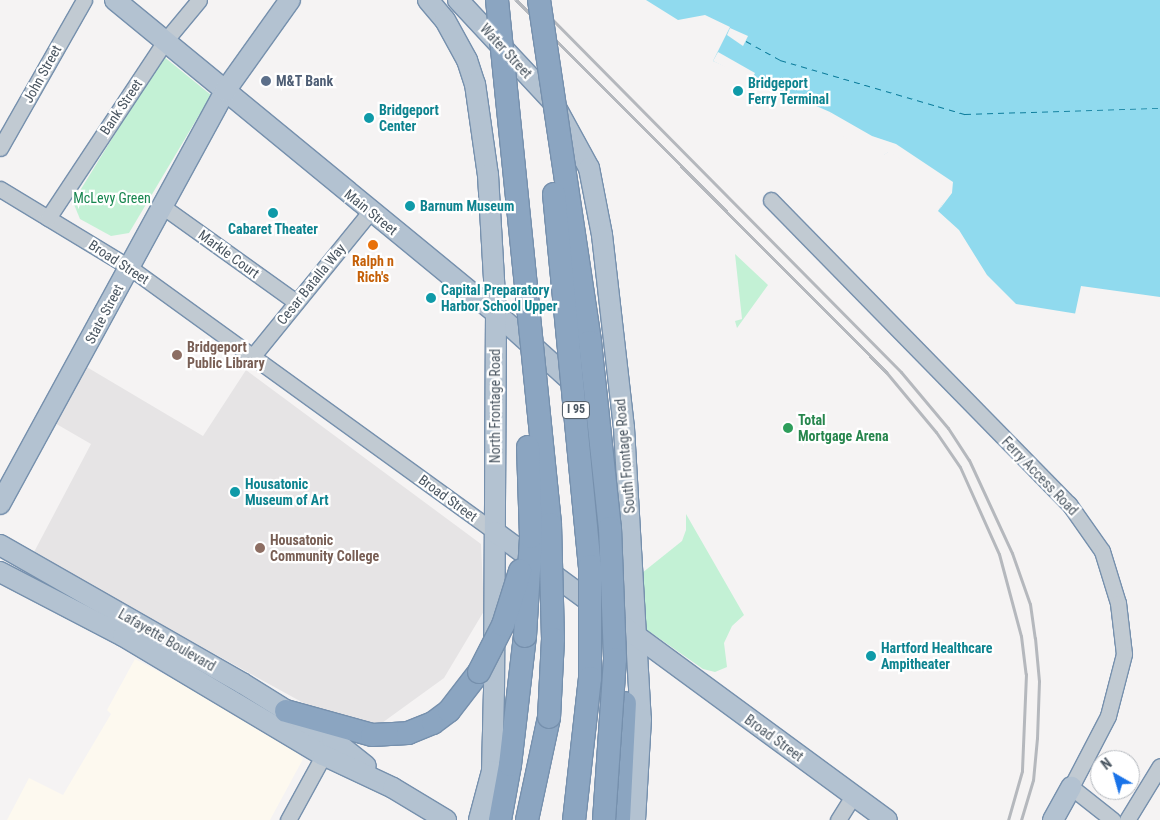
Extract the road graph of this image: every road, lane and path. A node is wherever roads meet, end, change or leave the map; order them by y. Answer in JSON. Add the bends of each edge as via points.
{"nodes":[{"id":1,"x":84,"y":0,"type":"edge"},
{"id":2,"x":115,"y":0,"type":"edge"},
{"id":3,"x":200,"y":0,"type":"edge"},
{"id":4,"x":290,"y":0,"type":"edge"},
{"id":5,"x":458,"y":0,"type":"edge"},
{"id":6,"x":497,"y":0,"type":"edge"},
{"id":7,"x":538,"y":0,"type":"edge"},
{"id":8,"x":430,"y":2,"type":"edge"},
{"id":9,"x":165,"y":41,"type":"junction"},
{"id":10,"x":226,"y":92,"type":"junction"},
{"id":11,"x":553,"y":102,"type":"joint"},
{"id":12,"x":0,"y":148,"type":"edge"},
{"id":13,"x":0,"y":189,"type":"edge"},
{"id":14,"x":771,"y":200,"type":"dead end"},
{"id":15,"x":162,"y":206,"type":"junction"},
{"id":16,"x":370,"y":212,"type":"junction"},
{"id":17,"x":48,"y":218,"type":"junction"},
{"id":18,"x":129,"y":267,"type":"junction"},
{"id":19,"x":296,"y":302,"type":"junction"},
{"id":20,"x":496,"y":313,"type":"junction"},
{"id":21,"x":531,"y":335,"type":"junction"},
{"id":22,"x":252,"y":357,"type":"junction"},
{"id":23,"x":624,"y":428,"type":"junction"},
{"id":24,"x":530,"y":489,"type":"junction"},
{"id":25,"x":0,"y":504,"type":"edge"},
{"id":26,"x":495,"y":532,"type":"junction"},
{"id":27,"x":0,"y":545,"type":"edge"},
{"id":28,"x":613,"y":566,"type":"junction"},
{"id":29,"x":0,"y":572,"type":"edge"},
{"id":30,"x":126,"y":626,"type":"junction"},
{"id":31,"x":637,"y":636,"type":"junction"},
{"id":32,"x":237,"y":692,"type":"junction"},
{"id":33,"x":286,"y":711,"type":"junction"},
{"id":34,"x":549,"y":717,"type":"junction"},
{"id":35,"x":328,"y":747,"type":"junction"},
{"id":36,"x":1160,"y":766,"type":"edge"},
{"id":37,"x":1071,"y":787,"type":"junction"},
{"id":38,"x":853,"y":796,"type":"junction"},
{"id":39,"x":288,"y":820,"type":"edge"},
{"id":40,"x":446,"y":820,"type":"edge"},
{"id":41,"x":479,"y":820,"type":"edge"},
{"id":42,"x":500,"y":820,"type":"edge"},
{"id":43,"x":527,"y":820,"type":"edge"},
{"id":44,"x":538,"y":820,"type":"edge"},
{"id":45,"x":574,"y":820,"type":"edge"},
{"id":46,"x":604,"y":820,"type":"edge"},
{"id":47,"x":619,"y":820,"type":"edge"},
{"id":48,"x":635,"y":820,"type":"edge"},
{"id":49,"x":838,"y":820,"type":"edge"},
{"id":50,"x":887,"y":820,"type":"edge"},
{"id":51,"x":1053,"y":820,"type":"edge"},
{"id":52,"x":1114,"y":820,"type":"edge"},
{"id":53,"x":1127,"y":820,"type":"edge"}],
"edges":[{"from":1,"to":12,"type":"street","name":"John Street"},
{"from":2,"to":9,"type":"main road","name":"Main Street"},
{"from":3,"to":9,"type":"street","name":"Bank Street"},
{"from":4,"to":10,"type":"main road","name":"State Street"},
{"from":5,"to":11,"type":"main road","name":"Water Street"},
{"from":6,"to":21,"type":"highway","bridge":true},
{"from":7,"to":28,"type":"highway","bridge":true,"via":[[590,342]]},
{"from":7,"to":45,"type":"highway","number":"I 95","bridge":true,"via":[[590,566],[590,678]]},
{"from":8,"to":20,"type":"main road","name":"North Frontage Road","via":[[458,40],[475,84],[488,175]]},
{"from":9,"to":10,"type":"main road","name":"Main Street"},
{"from":9,"to":17,"type":"street","name":"Bank Street"},
{"from":10,"to":15,"type":"main road","name":"State Street"},
{"from":10,"to":16,"type":"main road","name":"Main Street"},
{"from":11,"to":23,"type":"main road","name":"South Frontage Road","via":[[589,168],[602,235]]},
{"from":13,"to":17,"type":"street","name":"Broad Street"},
{"from":14,"to":37,"type":"street","name":"Ferry Access Road","via":[[1069,504],[1102,551],[1118,603],[1124,654],[1108,716]]},
{"from":15,"to":18,"type":"main road","name":"State Street"},
{"from":15,"to":19,"type":"street","name":"Markle Court"},
{"from":16,"to":19,"type":"street","name":"Cesar Batalla Way"},
{"from":16,"to":20,"type":"main road","name":"Main Street"},
{"from":17,"to":18,"type":"street","name":"Broad Street"},
{"from":18,"to":22,"type":"street","name":"Broad Street"},
{"from":18,"to":25,"type":"main road","name":"State Street"},
{"from":19,"to":22,"type":"street","name":"Cesar Batalla Way"},
{"from":20,"to":23,"type":"main road","name":"Main Street"},
{"from":20,"to":26,"type":"main road","name":"North Frontage Road"},
{"from":21,"to":24,"type":"highway","bridge":true},
{"from":21,"to":34,"type":"highway","bridge":true,"via":[[552,563]]},
{"from":22,"to":26,"type":"street","name":"Broad Street"},
{"from":23,"to":31,"type":"main road","name":"South Frontage Road"},
{"from":24,"to":33,"type":"highway","bridge":true,"via":[[526,540],[517,583],[503,625],[479,672],[449,711],[433,723],[408,733],[372,736]]},
{"from":24,"to":42,"type":"highway","bridge":true,"via":[[525,636],[510,765]]},
{"from":26,"to":31,"type":"main road","name":"Broad Street"},
{"from":26,"to":41,"type":"main road","name":"North Frontage Road","via":[[492,771]]},
{"from":27,"to":30,"type":"main road","name":"Lafayette Boulevard"},
{"from":28,"to":46,"type":"highway","bridge":true,"via":[[615,660]]},
{"from":28,"to":47,"type":"highway","bridge":true,"via":[[625,703]]},
{"from":29,"to":30,"type":"main road","name":"Lafayette Boulevard"},
{"from":30,"to":32,"type":"main road","name":"Lafayette Boulevard"},
{"from":31,"to":38,"type":"main road","name":"Broad Street"},
{"from":31,"to":48,"type":"main road","name":"South Frontage Road","via":[[641,719]]},
{"from":32,"to":33,"type":"main road","name":"Lafayette Boulevard"},
{"from":32,"to":35,"type":"main road","name":"Lafayette Boulevard"},
{"from":33,"to":35,"type":"main road","name":"Lafayette Boulevard"},
{"from":34,"to":43,"type":"highway"},
{"from":34,"to":44,"type":"highway"},
{"from":35,"to":39,"type":"street"},
{"from":35,"to":40,"type":"main road"},
{"from":36,"to":53,"type":"street"},
{"from":37,"to":51,"type":"main road","name":"Ferry Access Road"},
{"from":37,"to":52,"type":"street"},
{"from":38,"to":49,"type":"street"},
{"from":38,"to":50,"type":"main road","name":"Broad Street"}]}
